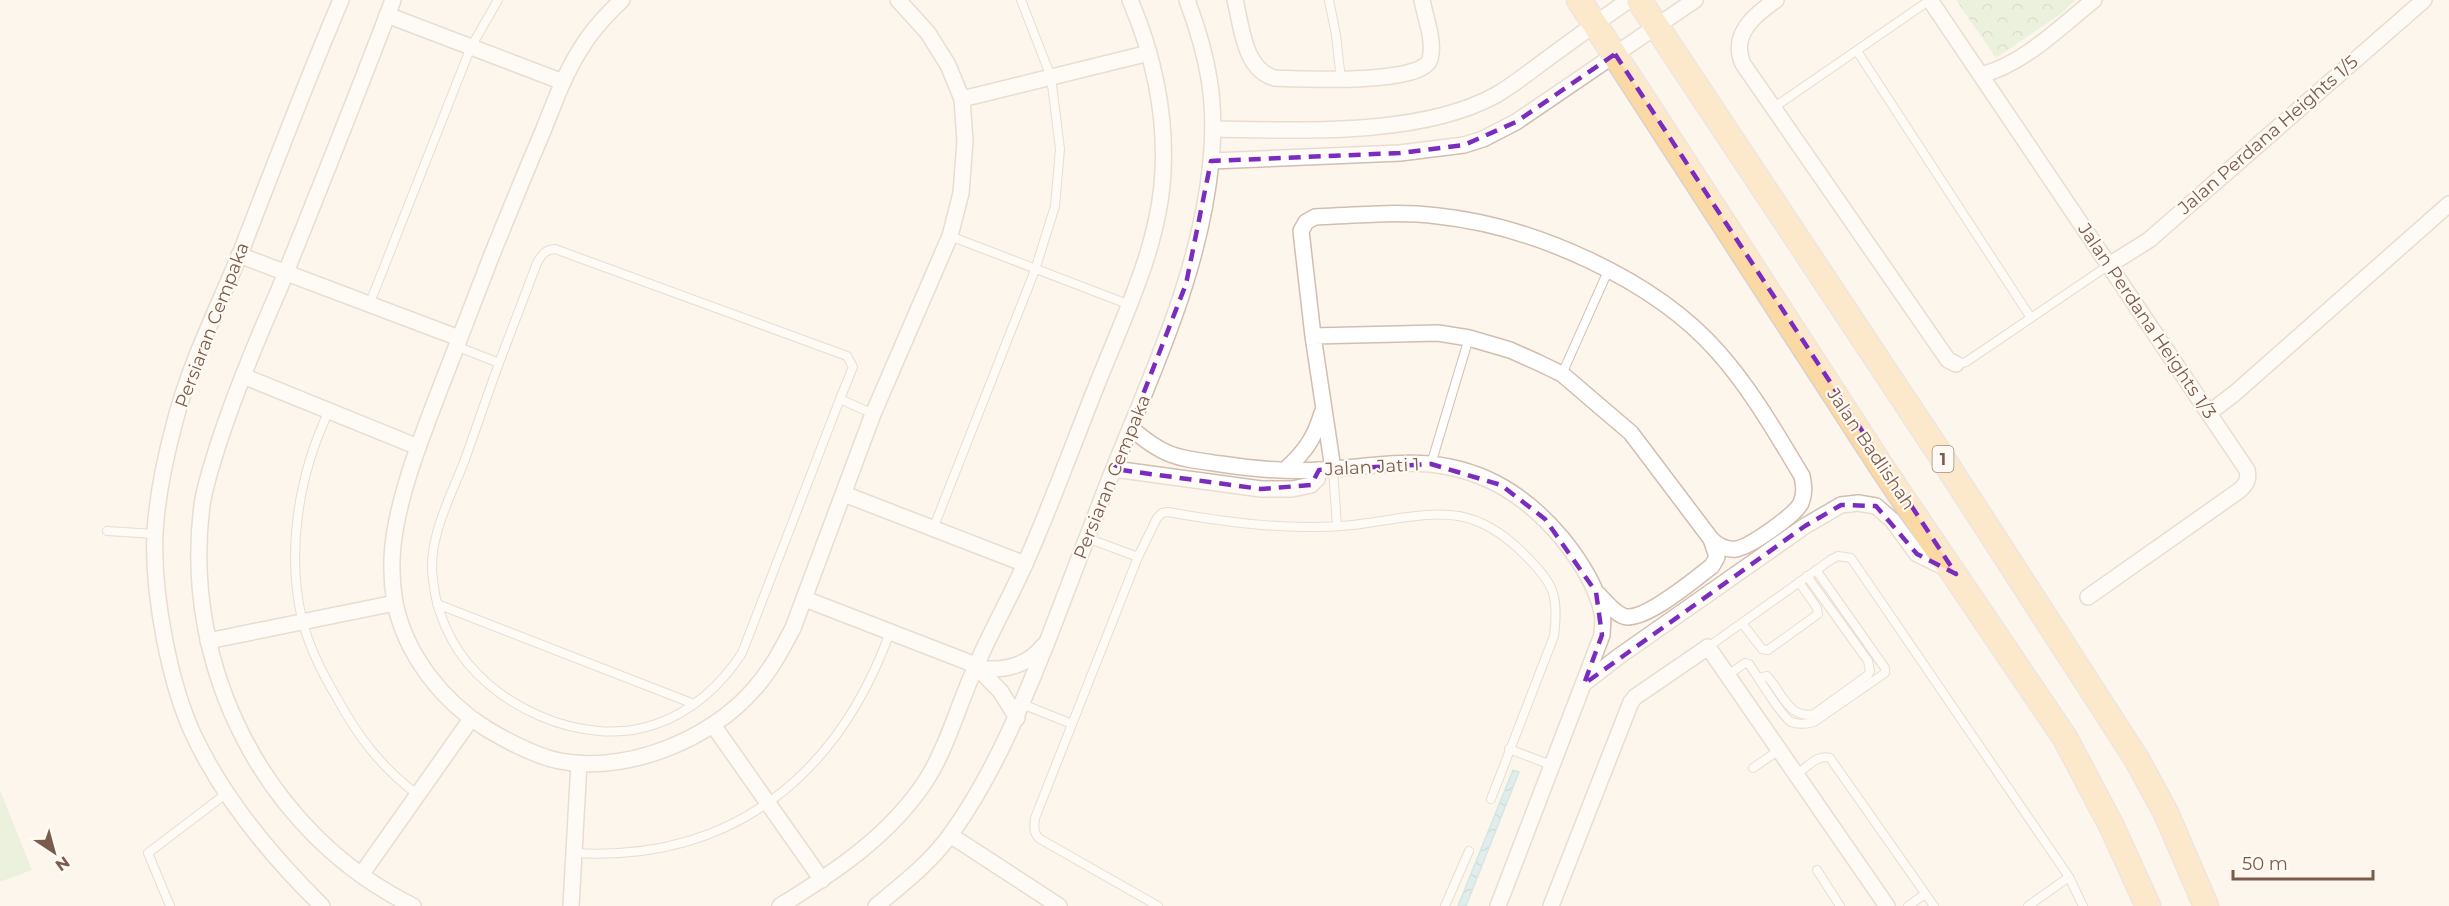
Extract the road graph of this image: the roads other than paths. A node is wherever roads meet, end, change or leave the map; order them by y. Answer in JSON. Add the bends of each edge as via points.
{"nodes":[{"id":1,"x":341,"y":0,"type":"edge"},
{"id":2,"x":393,"y":0,"type":"edge"},
{"id":3,"x":498,"y":0,"type":"edge"},
{"id":4,"x":622,"y":0,"type":"edge"},
{"id":5,"x":898,"y":0,"type":"edge"},
{"id":6,"x":1021,"y":0,"type":"edge"},
{"id":7,"x":1130,"y":0,"type":"edge"},
{"id":8,"x":1187,"y":0,"type":"edge"},
{"id":9,"x":1235,"y":0,"type":"edge"},
{"id":10,"x":1329,"y":0,"type":"edge"},
{"id":11,"x":1422,"y":0,"type":"edge"},
{"id":12,"x":1579,"y":0,"type":"edge"},
{"id":13,"x":1629,"y":0,"type":"edge"},
{"id":14,"x":1639,"y":0,"type":"edge"},
{"id":15,"x":1695,"y":0,"type":"edge"},
{"id":16,"x":1776,"y":0,"type":"edge"},
{"id":17,"x":1930,"y":0,"type":"edge"},
{"id":18,"x":2094,"y":0,"type":"edge"},
{"id":19,"x":2424,"y":0,"type":"edge"},
{"id":20,"x":387,"y":15,"type":"junction"},
{"id":21,"x":1595,"y":24,"type":"junction"},
{"id":22,"x":1656,"y":26,"type":"junction"},
{"id":23,"x":471,"y":47,"type":"junction"},
{"id":24,"x":1857,"y":51,"type":"junction"},
{"id":25,"x":1149,"y":53,"type":"junction"},
{"id":26,"x":1615,"y":54,"type":"junction"},
{"id":27,"x":1981,"y":75,"type":"junction"},
{"id":28,"x":1051,"y":78,"type":"junction"},
{"id":29,"x":1341,"y":80,"type":"junction"},
{"id":30,"x":563,"y":82,"type":"junction"},
{"id":31,"x":962,"y":99,"type":"junction"},
{"id":32,"x":1773,"y":108,"type":"junction"},
{"id":33,"x":1213,"y":129,"type":"junction"},
{"id":34,"x":1211,"y":161,"type":"junction"},
{"id":35,"x":2449,"y":204,"type":"edge"},
{"id":36,"x":950,"y":236,"type":"junction"},
{"id":37,"x":239,"y":255,"type":"junction"},
{"id":38,"x":2109,"y":266,"type":"junction"},
{"id":39,"x":1035,"y":270,"type":"junction"},
{"id":40,"x":1608,"y":271,"type":"junction"},
{"id":41,"x":285,"y":274,"type":"junction"},
{"id":42,"x":369,"y":305,"type":"junction"},
{"id":43,"x":1130,"y":305,"type":"junction"},
{"id":44,"x":2031,"y":318,"type":"junction"},
{"id":45,"x":1313,"y":336,"type":"junction"},
{"id":46,"x":1469,"y":338,"type":"junction"},
{"id":47,"x":458,"y":342,"type":"junction"},
{"id":48,"x":499,"y":363,"type":"junction"},
{"id":49,"x":1956,"y":364,"type":"joint"},
{"id":50,"x":1562,"y":374,"type":"junction"},
{"id":51,"x":243,"y":376,"type":"junction"},
{"id":52,"x":840,"y":399,"type":"junction"},
{"id":53,"x":1324,"y":407,"type":"junction"},
{"id":54,"x":329,"y":411,"type":"junction"},
{"id":55,"x":2209,"y":413,"type":"junction"},
{"id":56,"x":873,"y":414,"type":"junction"},
{"id":57,"x":1131,"y":428,"type":"junction"},
{"id":58,"x":418,"y":447,"type":"junction"},
{"id":59,"x":1431,"y":464,"type":"junction"},
{"id":60,"x":1114,"y":468,"type":"junction"},
{"id":61,"x":1286,"y":469,"type":"junction"},
{"id":62,"x":1326,"y":469,"type":"junction"},
{"id":63,"x":844,"y":494,"type":"junction"},
{"id":64,"x":1792,"y":514,"type":"junction"},
{"id":65,"x":1337,"y":526,"type":"junction"},
{"id":66,"x":1805,"y":526,"type":"junction"},
{"id":67,"x":933,"y":529,"type":"junction"},
{"id":68,"x":107,"y":531,"type":"dead end"},
{"id":69,"x":155,"y":534,"type":"junction"},
{"id":70,"x":1087,"y":538,"type":"junction"},
{"id":71,"x":1711,"y":539,"type":"junction"},
{"id":72,"x":1138,"y":557,"type":"junction"},
{"id":73,"x":1025,"y":564,"type":"junction"},
{"id":74,"x":1816,"y":570,"type":"junction"},
{"id":75,"x":1956,"y":574,"type":"junction"},
{"id":76,"x":1807,"y":576,"type":"junction"},
{"id":77,"x":1799,"y":582,"type":"junction"},
{"id":78,"x":1596,"y":592,"type":"junction"},
{"id":79,"x":2088,"y":597,"type":"dead end"},
{"id":80,"x":805,"y":599,"type":"junction"},
{"id":81,"x":395,"y":603,"type":"junction"},
{"id":82,"x":437,"y":604,"type":"junction"},
{"id":83,"x":303,"y":622,"type":"junction"},
{"id":84,"x":1742,"y":623,"type":"junction"},
{"id":85,"x":890,"y":632,"type":"junction"},
{"id":86,"x":208,"y":641,"type":"junction"},
{"id":87,"x":1047,"y":641,"type":"junction"},
{"id":88,"x":1708,"y":646,"type":"junction"},
{"id":89,"x":976,"y":666,"type":"junction"},
{"id":90,"x":1728,"y":675,"type":"junction"},
{"id":91,"x":1759,"y":678,"type":"junction"},
{"id":92,"x":1584,"y":684,"type":"junction"},
{"id":93,"x":694,"y":704,"type":"junction"},
{"id":94,"x":1020,"y":711,"type":"junction"},
{"id":95,"x":471,"y":719,"type":"junction"},
{"id":96,"x":1072,"y":724,"type":"junction"},
{"id":97,"x":713,"y":725,"type":"junction"},
{"id":98,"x":1509,"y":749,"type":"junction"},
{"id":99,"x":1780,"y":749,"type":"junction"},
{"id":100,"x":579,"y":763,"type":"junction"},
{"id":101,"x":1551,"y":765,"type":"junction"},
{"id":102,"x":1753,"y":768,"type":"dead end"},
{"id":103,"x":1797,"y":774,"type":"junction"},
{"id":104,"x":227,"y":793,"type":"junction"},
{"id":105,"x":418,"y":795,"type":"junction"},
{"id":106,"x":1491,"y":799,"type":"dead end"},
{"id":107,"x":768,"y":803,"type":"junction"},
{"id":108,"x":950,"y":835,"type":"junction"},
{"id":109,"x":1469,"y":851,"type":"dead end"},
{"id":110,"x":575,"y":853,"type":"junction"},
{"id":111,"x":1817,"y":870,"type":"dead end"},
{"id":112,"x":361,"y":875,"type":"junction"},
{"id":113,"x":2069,"y":877,"type":"junction"},
{"id":114,"x":822,"y":880,"type":"junction"},
{"id":115,"x":1925,"y":894,"type":"junction"},
{"id":116,"x":170,"y":906,"type":"edge"},
{"id":117,"x":322,"y":906,"type":"edge"},
{"id":118,"x":413,"y":906,"type":"edge"},
{"id":119,"x":571,"y":906,"type":"edge"},
{"id":120,"x":780,"y":906,"type":"edge"},
{"id":121,"x":876,"y":906,"type":"edge"},
{"id":122,"x":1059,"y":906,"type":"edge"},
{"id":123,"x":1158,"y":906,"type":"edge"},
{"id":124,"x":1445,"y":906,"type":"edge"},
{"id":125,"x":1498,"y":906,"type":"edge"},
{"id":126,"x":1551,"y":906,"type":"edge"},
{"id":127,"x":1840,"y":906,"type":"edge"},
{"id":128,"x":1887,"y":906,"type":"edge"},
{"id":129,"x":1908,"y":906,"type":"edge"},
{"id":130,"x":1934,"y":906,"type":"edge"},
{"id":131,"x":2028,"y":906,"type":"edge"},
{"id":132,"x":2083,"y":906,"type":"edge"},
{"id":133,"x":2148,"y":906,"type":"edge"},
{"id":134,"x":2206,"y":906,"type":"edge"}],
"edges":[{"from":1,"to":37,"type":"street","name":"Persiaran Cempaka"},
{"from":2,"to":20,"type":"street"},
{"from":3,"to":23,"type":"lane"},
{"from":4,"to":30,"type":"street","via":[[579,50]]},
{"from":5,"to":31,"type":"street","via":[[928,33],[948,65]]},
{"from":6,"to":28,"type":"lane"},
{"from":7,"to":25,"type":"street"},
{"from":8,"to":33,"type":"street","name":"Persiaran Cempaka","via":[[1210,73]]},
{"from":9,"to":29,"type":"street","via":[[1249,56],[1265,76]]},
{"from":10,"to":29,"type":"lane"},
{"from":11,"to":29,"type":"street","via":[[1431,44],[1430,60],[1425,67]]},
{"from":12,"to":21,"type":"main road","name":"Jalan Badlishah"},
{"from":13,"to":21,"type":"street"},
{"from":14,"to":22,"type":"main road","number":"1"},
{"from":15,"to":22,"type":"street"},
{"from":16,"to":32,"type":"street","via":[[1747,22],[1738,55]]},
{"from":17,"to":24,"type":"lane"},
{"from":17,"to":27,"type":"street","name":"Jalan Perdana Heights 1/3"},
{"from":18,"to":27,"type":"street","via":[[2016,60]]},
{"from":19,"to":38,"type":"street","name":"Jalan Perdana Heights 1/5","via":[[2149,240]]},
{"from":20,"to":23,"type":"street"},
{"from":20,"to":41,"type":"street"},
{"from":21,"to":26,"type":"main road","name":"Jalan Badlishah"},
{"from":21,"to":33,"type":"street","via":[[1520,80],[1468,108],[1408,122],[1366,126]]},
{"from":22,"to":26,"type":"street"},
{"from":22,"to":134,"type":"main road","number":"1","via":[[2136,758],[2166,813]]},
{"from":23,"to":30,"type":"street"},
{"from":23,"to":42,"type":"lane"},
{"from":24,"to":32,"type":"lane"},
{"from":24,"to":44,"type":"lane"},
{"from":25,"to":28,"type":"street"},
{"from":25,"to":43,"type":"street","via":[[1162,129],[1163,172],[1155,228]]},
{"from":26,"to":34,"type":"street","via":[[1516,122],[1464,145],[1400,153]]},
{"from":26,"to":75,"type":"main road","name":"Jalan Badlishah","via":[[1883,469]]},
{"from":27,"to":38,"type":"street","name":"Jalan Perdana Heights 1/3"},
{"from":28,"to":31,"type":"street"},
{"from":28,"to":39,"type":"lane","via":[[1060,149],[1055,206]]},
{"from":30,"to":47,"type":"street"},
{"from":31,"to":36,"type":"street","via":[[965,141],[961,194]]},
{"from":32,"to":49,"type":"street","via":[[1948,360]]},
{"from":33,"to":34,"type":"street","name":"Persiaran Cempaka"},
{"from":34,"to":57,"type":"street","name":"Persiaran Cempaka","via":[[1198,243],[1186,284]]},
{"from":35,"to":55,"type":"street"},
{"from":36,"to":39,"type":"lane"},
{"from":36,"to":56,"type":"street"},
{"from":37,"to":41,"type":"street"},
{"from":37,"to":69,"type":"street","name":"Persiaran Cempaka","via":[[180,402],[164,469]]},
{"from":38,"to":44,"type":"lane"},
{"from":38,"to":55,"type":"street","name":"Jalan Perdana Heights 1/3"},
{"from":39,"to":43,"type":"lane"},
{"from":39,"to":67,"type":"lane"},
{"from":40,"to":45,"type":"street","via":[[1547,242],[1473,220],[1385,213],[1315,217],[1301,231]]},
{"from":40,"to":50,"type":"lane"},
{"from":40,"to":64,"type":"street","via":[[1682,316],[1738,375],[1802,476],[1805,491]]},
{"from":41,"to":42,"type":"street"},
{"from":41,"to":51,"type":"street"},
{"from":42,"to":47,"type":"street"},
{"from":43,"to":73,"type":"street"},
{"from":44,"to":49,"type":"lane","via":[[1966,362]]},
{"from":45,"to":46,"type":"street","via":[[1438,333]]},
{"from":45,"to":53,"type":"street"},
{"from":46,"to":50,"type":"street","via":[[1510,350]]},
{"from":46,"to":59,"type":"lane"},
{"from":47,"to":48,"type":"lane"},
{"from":47,"to":58,"type":"street"},
{"from":48,"to":52,"type":"lane","via":[[537,263],[543,253],[555,249],[847,356],[853,367]]},
{"from":48,"to":82,"type":"lane","via":[[436,539],[431,564]]},
{"from":50,"to":71,"type":"street","via":[[1631,433]]},
{"from":51,"to":54,"type":"street"},
{"from":51,"to":86,"type":"street","via":[[202,503],[200,570]]},
{"from":52,"to":56,"type":"lane"},
{"from":52,"to":93,"type":"lane","via":[[742,653],[729,672]]},
{"from":53,"to":61,"type":"street","via":[[1312,441]]},
{"from":53,"to":62,"type":"street"},
{"from":54,"to":58,"type":"street"},
{"from":54,"to":83,"type":"lane","via":[[318,434],[299,511],[295,562]]},
{"from":55,"to":79,"type":"street","name":"Jalan Perdana Heights 1/3","via":[[2247,470],[2247,483]]},
{"from":56,"to":63,"type":"street"},
{"from":57,"to":60,"type":"street","name":"Persiaran Cempaka"},
{"from":57,"to":61,"type":"street","name":"Jalan Jati 1","via":[[1164,453],[1184,459]]},
{"from":58,"to":81,"type":"street","via":[[392,547]]},
{"from":59,"to":62,"type":"street","name":"Jalan Jati 1"},
{"from":59,"to":78,"type":"street","name":"Jalan Jati 1","via":[[1501,485],[1527,501],[1568,546]]},
{"from":60,"to":62,"type":"street","via":[[1261,489],[1311,485]]},
{"from":60,"to":70,"type":"street","name":"Persiaran Cempaka"},
{"from":61,"to":62,"type":"street","name":"Jalan Jati 1"},
{"from":62,"to":65,"type":"lane"},
{"from":63,"to":67,"type":"street"},
{"from":63,"to":80,"type":"street"},
{"from":64,"to":66,"type":"street"},
{"from":64,"to":71,"type":"street","via":[[1741,548],[1728,549]]},
{"from":65,"to":72,"type":"lane","via":[[1259,525],[1168,512],[1157,518]]},
{"from":65,"to":98,"type":"lane","via":[[1436,513],[1477,520],[1509,539],[1551,585],[1556,607],[1554,636]]},
{"from":66,"to":75,"type":"street","via":[[1842,505],[1876,506],[1892,519],[1917,554]]},
{"from":66,"to":92,"type":"street"},
{"from":67,"to":73,"type":"street"},
{"from":68,"to":69,"type":"lane"},
{"from":69,"to":104,"type":"street","name":"Persiaran Cempaka","via":[[161,613],[179,696],[193,734]]},
{"from":70,"to":72,"type":"lane"},
{"from":70,"to":87,"type":"street","name":"Persiaran Cempaka"},
{"from":71,"to":78,"type":"street","via":[[1717,556],[1712,566],[1635,618],[1623,617]]},
{"from":72,"to":96,"type":"lane"},
{"from":73,"to":89,"type":"street"},
{"from":74,"to":76,"type":"lane"},
{"from":74,"to":91,"type":"lane","via":[[1885,673],[1806,724],[1786,718]]},
{"from":74,"to":113,"type":"lane","via":[[1838,555],[1855,563]]},
{"from":75,"to":133,"type":"main road","name":"Jalan Badlishah","via":[[2065,738]]},
{"from":76,"to":77,"type":"lane"},
{"from":76,"to":91,"type":"lane","via":[[1868,661],[1870,671],[1808,716],[1793,711],[1767,675]]},
{"from":77,"to":84,"type":"lane"},
{"from":77,"to":84,"type":"lane","via":[[1818,614],[1768,650],[1762,649]]},
{"from":78,"to":92,"type":"street","name":"Jalan Jati 1","via":[[1603,614],[1602,635]]},
{"from":80,"to":85,"type":"street"},
{"from":80,"to":97,"type":"street","via":[[777,658],[756,687]]},
{"from":81,"to":83,"type":"street"},
{"from":81,"to":95,"type":"street","via":[[402,631],[416,657],[455,706]]},
{"from":82,"to":93,"type":"lane"},
{"from":82,"to":93,"type":"lane","via":[[452,641],[481,678],[514,701],[559,724],[610,732],[633,729],[654,725]]},
{"from":83,"to":86,"type":"street"},
{"from":83,"to":105,"type":"lane","via":[[322,673],[357,732],[383,766]]},
{"from":84,"to":88,"type":"lane"},
{"from":85,"to":89,"type":"street"},
{"from":85,"to":107,"type":"lane","via":[[871,677],[840,732],[818,758]]},
{"from":86,"to":112,"type":"street","via":[[229,709],[250,752],[288,806]]},
{"from":87,"to":89,"type":"street","via":[[1029,660],[1017,665],[997,669]]},
{"from":87,"to":94,"type":"street","name":"Persiaran Cempaka"},
{"from":88,"to":90,"type":"street"},
{"from":88,"to":126,"type":"street","via":[[1631,702]]},
{"from":89,"to":94,"type":"street"},
{"from":89,"to":114,"type":"street","via":[[927,779],[893,822]]},
{"from":90,"to":91,"type":"lane","via":[[1745,663]]},
{"from":90,"to":99,"type":"street"},
{"from":92,"to":101,"type":"street","name":"Jalan Jati 1"},
{"from":94,"to":96,"type":"lane"},
{"from":94,"to":108,"type":"street","name":"Persiaran Cempaka","via":[[971,804]]},
{"from":95,"to":100,"type":"street","via":[[525,750]]},
{"from":95,"to":105,"type":"street"},
{"from":96,"to":123,"type":"lane","via":[[1035,818],[1035,834]]},
{"from":97,"to":100,"type":"street","via":[[684,742],[648,755]]},
{"from":97,"to":107,"type":"street"},
{"from":98,"to":101,"type":"lane"},
{"from":98,"to":106,"type":"lane"},
{"from":99,"to":102,"type":"lane"},
{"from":99,"to":103,"type":"street"},
{"from":100,"to":110,"type":"street"},
{"from":101,"to":125,"type":"street","name":"Jalan Jati 1"},
{"from":103,"to":115,"type":"lane","via":[[1820,758],[1830,758]]},
{"from":103,"to":128,"type":"street"},
{"from":104,"to":116,"type":"lane","via":[[148,853]]},
{"from":104,"to":117,"type":"street","name":"Persiaran Cempaka"},
{"from":105,"to":112,"type":"street"},
{"from":107,"to":110,"type":"lane","via":[[716,832],[684,843],[625,854]]},
{"from":107,"to":114,"type":"street"},
{"from":108,"to":121,"type":"street","name":"Persiaran Cempaka","via":[[928,861]]},
{"from":108,"to":122,"type":"street"},
{"from":109,"to":124,"type":"lane"},
{"from":110,"to":119,"type":"street"},
{"from":111,"to":127,"type":"lane"},
{"from":112,"to":118,"type":"street"},
{"from":113,"to":131,"type":"lane"},
{"from":113,"to":132,"type":"lane"},
{"from":114,"to":120,"type":"street"},
{"from":115,"to":129,"type":"lane"},
{"from":115,"to":130,"type":"lane"}]}
